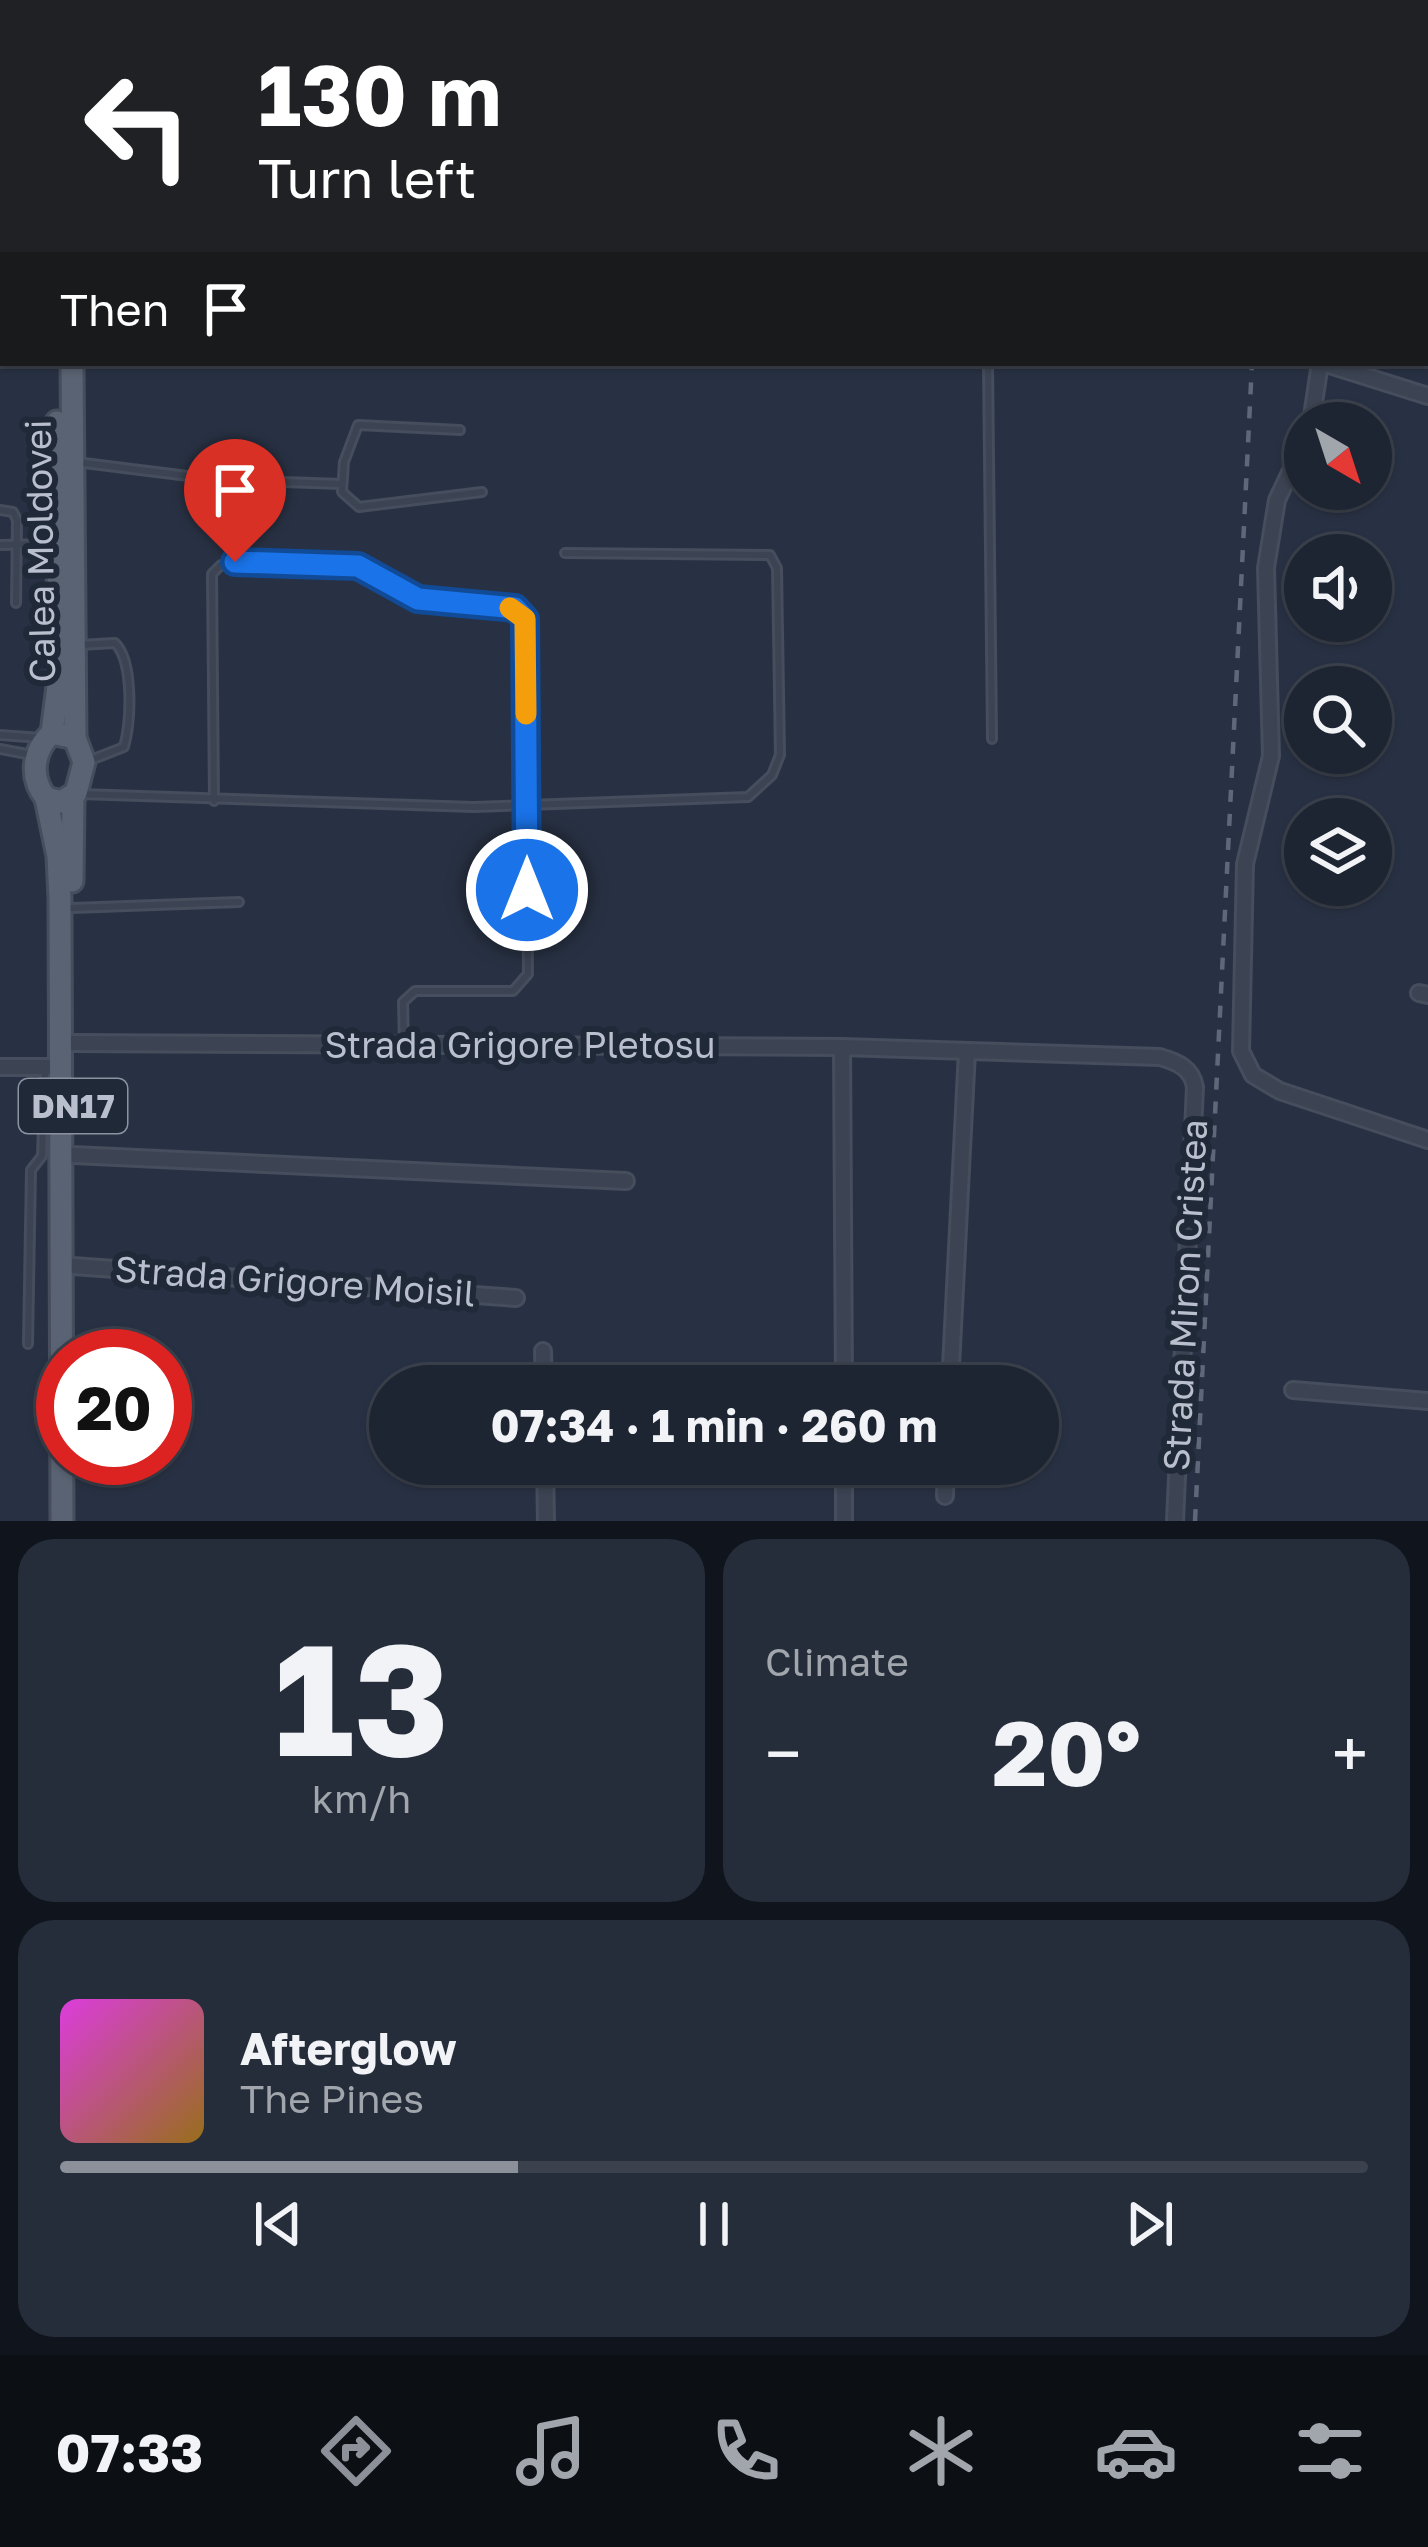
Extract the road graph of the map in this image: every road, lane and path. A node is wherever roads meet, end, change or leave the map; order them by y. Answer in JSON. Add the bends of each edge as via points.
{"nodes":[{"id":1,"x":57,"y":366,"type":"edge"},
{"id":2,"x":72,"y":366,"type":"edge"},
{"id":3,"x":988,"y":366,"type":"edge"},
{"id":4,"x":1321,"y":366,"type":"edge"},
{"id":5,"x":1332,"y":366,"type":"edge"},
{"id":6,"x":1428,"y":396,"type":"edge"},
{"id":7,"x":1314,"y":402,"type":"edge"},
{"id":8,"x":460,"y":430,"type":"dead end"},
{"id":9,"x":72,"y":461,"type":"junction"},
{"id":10,"x":342,"y":484,"type":"junction"},
{"id":11,"x":1284,"y":485,"type":"edge"},
{"id":12,"x":482,"y":492,"type":"dead end"},
{"id":13,"x":0,"y":510,"type":"edge"},
{"id":14,"x":17,"y":544,"type":"junction"},
{"id":15,"x":58,"y":544,"type":"junction"},
{"id":16,"x":0,"y":545,"type":"edge"},
{"id":17,"x":565,"y":553,"type":"dead end"},
{"id":18,"x":16,"y":602,"type":"dead end"},
{"id":19,"x":74,"y":645,"type":"junction"},
{"id":20,"x":0,"y":736,"type":"edge"},
{"id":21,"x":992,"y":739,"type":"dead end"},
{"id":22,"x":52,"y":741,"type":"junction"},
{"id":23,"x":0,"y":749,"type":"edge"},
{"id":24,"x":84,"y":762,"type":"junction"},
{"id":25,"x":75,"y":796,"type":"junction"},
{"id":26,"x":46,"y":798,"type":"junction"},
{"id":27,"x":214,"y":801,"type":"junction"},
{"id":28,"x":527,"y":805,"type":"junction"},
{"id":29,"x":239,"y":902,"type":"dead end"},
{"id":30,"x":72,"y":908,"type":"junction"},
{"id":31,"x":73,"y":1043,"type":"junction"},
{"id":32,"x":404,"y":1045,"type":"junction"},
{"id":33,"x":842,"y":1047,"type":"junction"},
{"id":34,"x":968,"y":1051,"type":"junction"},
{"id":35,"x":0,"y":1066,"type":"edge"},
{"id":36,"x":52,"y":1067,"type":"junction"},
{"id":37,"x":1189,"y":1071,"type":"joint"},
{"id":38,"x":1428,"y":1140,"type":"edge"},
{"id":39,"x":73,"y":1155,"type":"junction"},
{"id":40,"x":626,"y":1181,"type":"dead end"},
{"id":41,"x":74,"y":1266,"type":"junction"},
{"id":42,"x":516,"y":1298,"type":"dead end"},
{"id":43,"x":74,"y":1329,"type":"edge"},
{"id":44,"x":28,"y":1344,"type":"dead end"},
{"id":45,"x":543,"y":1351,"type":"dead end"},
{"id":46,"x":543,"y":1365,"type":"edge"},
{"id":47,"x":844,"y":1365,"type":"edge"},
{"id":48,"x":951,"y":1365,"type":"edge"},
{"id":49,"x":1293,"y":1390,"type":"dead end"},
{"id":50,"x":1428,"y":1401,"type":"edge"},
{"id":51,"x":75,"y":1485,"type":"edge"},
{"id":52,"x":546,"y":1485,"type":"edge"},
{"id":53,"x":844,"y":1485,"type":"edge"},
{"id":54,"x":945,"y":1485,"type":"edge"},
{"id":55,"x":945,"y":1496,"type":"dead end"},
{"id":56,"x":62,"y":1521,"type":"edge"},
{"id":57,"x":75,"y":1521,"type":"edge"},
{"id":58,"x":547,"y":1521,"type":"edge"},
{"id":59,"x":844,"y":1521,"type":"edge"},
{"id":60,"x":1174,"y":1521,"type":"edge"}],
"edges":[{"from":1,"to":15,"type":"main road","name":"Calea Moldovei"},
{"from":2,"to":9,"type":"main road","name":"Calea Moldovei"},
{"from":3,"to":21,"type":"lane"},
{"from":4,"to":7,"type":"street"},
{"from":5,"to":6,"type":"street"},
{"from":8,"to":10,"type":"lane","via":[[358,425]]},
{"from":9,"to":10,"type":"lane","via":[[220,480]]},
{"from":9,"to":19,"type":"main road","name":"Calea Moldovei"},
{"from":10,"to":12,"type":"lane","via":[[345,500],[359,507]]},
{"from":11,"to":38,"type":"street","via":[[1266,568],[1271,741],[1245,864],[1241,1051],[1253,1075],[1280,1091]]},
{"from":13,"to":14,"type":"lane","via":[[13,512]]},
{"from":14,"to":15,"type":"lane"},
{"from":14,"to":16,"type":"lane"},
{"from":14,"to":18,"type":"lane"},
{"from":15,"to":22,"type":"main road","name":"Calea Moldovei"},
{"from":17,"to":28,"type":"lane","via":[[770,555],[777,568],[780,755],[748,797]]},
{"from":19,"to":22,"type":"main road","name":"Calea Moldovei"},
{"from":19,"to":24,"type":"lane","via":[[115,643],[126,669],[124,747]]},
{"from":20,"to":22,"type":"lane"},
{"from":22,"to":23,"type":"lane"},
{"from":22,"to":24,"type":"main road"},
{"from":22,"to":26,"type":"main road","via":[[35,776]]},
{"from":24,"to":25,"type":"main road"},
{"from":25,"to":26,"type":"main road"},
{"from":25,"to":27,"type":"lane"},
{"from":25,"to":30,"type":"main road","number":"DN17"},
{"from":26,"to":36,"type":"main road","number":"DN17","via":[[58,856]]},
{"from":27,"to":28,"type":"lane"},
{"from":27,"to":28,"type":"lane","via":[[212,574],[235,562],[358,566],[418,599],[515,608],[525,619]]},
{"from":28,"to":32,"type":"lane","via":[[524,985],[415,991],[403,1002]]},
{"from":29,"to":30,"type":"lane"},
{"from":30,"to":31,"type":"main road","number":"DN17"},
{"from":31,"to":32,"type":"street","name":"Strada Grigore Pletosu"},
{"from":31,"to":39,"type":"main road","number":"DN17"},
{"from":32,"to":33,"type":"street","name":"Strada Grigore Pletosu"},
{"from":33,"to":34,"type":"street","name":"Strada Grigore Pletosu"},
{"from":33,"to":47,"type":"street"},
{"from":34,"to":37,"type":"street","name":"Strada Grigore Pletosu","via":[[1160,1057]]},
{"from":34,"to":48,"type":"street"},
{"from":35,"to":36,"type":"street"},
{"from":36,"to":44,"type":"lane","via":[[42,1156],[31,1170]]},
{"from":36,"to":56,"type":"main road","number":"DN17"},
{"from":37,"to":60,"type":"street","name":"Strada Miron Cristea","via":[[1195,1087]]},
{"from":39,"to":40,"type":"street"},
{"from":39,"to":41,"type":"main road","number":"DN17"},
{"from":41,"to":42,"type":"street","name":"Strada Grigore Moisil"},
{"from":41,"to":43,"type":"main road","number":"DN17"},
{"from":45,"to":46,"type":"street"},
{"from":49,"to":50,"type":"street"},
{"from":51,"to":57,"type":"main road"},
{"from":52,"to":58,"type":"street"},
{"from":53,"to":59,"type":"street"},
{"from":54,"to":55,"type":"street"}]}
